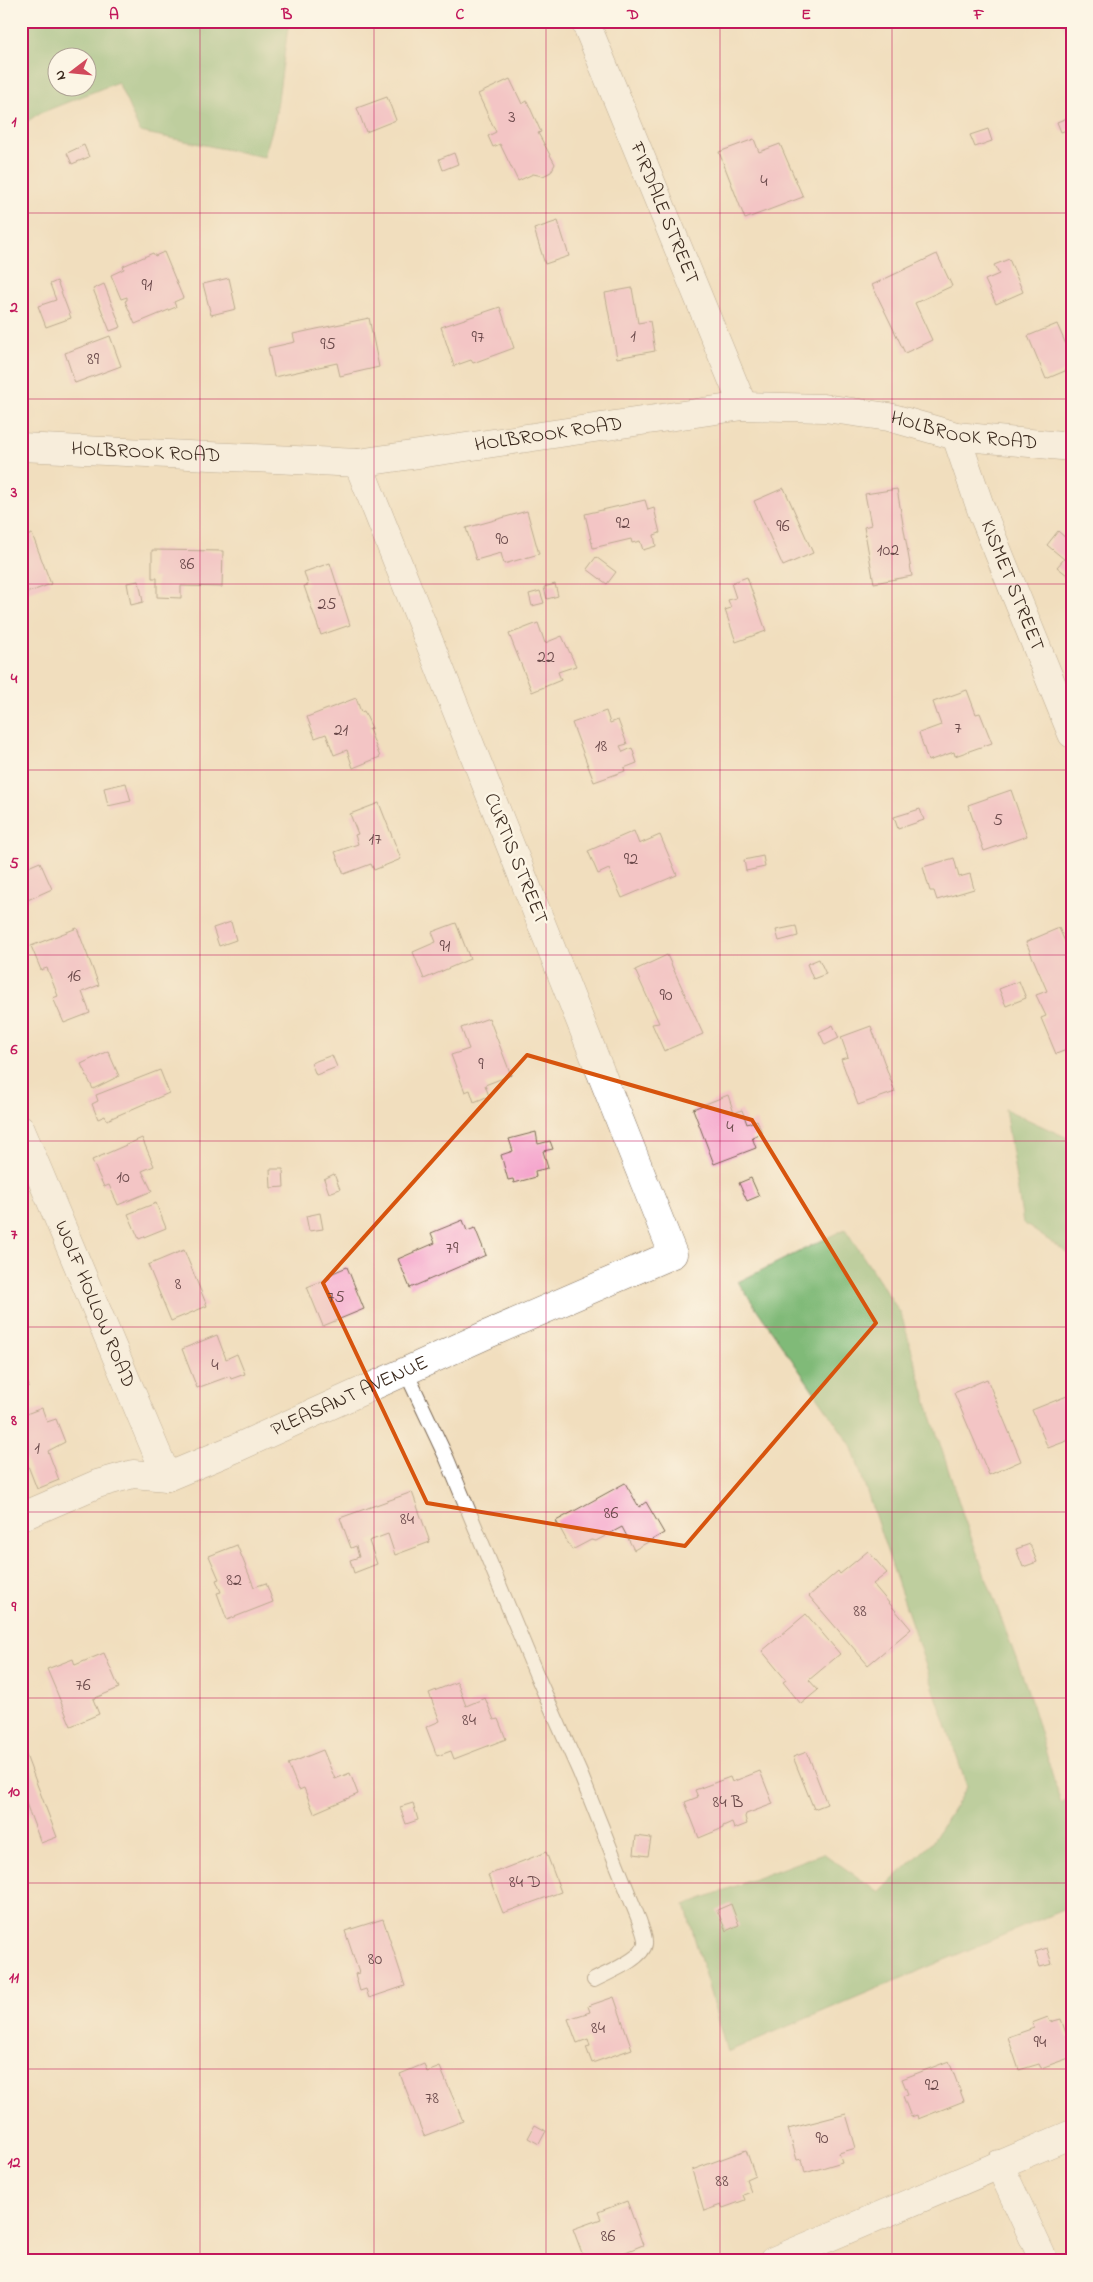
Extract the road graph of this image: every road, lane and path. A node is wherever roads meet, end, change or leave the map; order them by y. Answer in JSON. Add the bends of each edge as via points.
{"nodes":[{"id":1,"x":585,"y":21,"type":"edge"},
{"id":2,"x":743,"y":406,"type":"junction"},
{"id":3,"x":956,"y":436,"type":"junction"},
{"id":4,"x":21,"y":447,"type":"edge"},
{"id":5,"x":1072,"y":447,"type":"edge"},
{"id":6,"x":358,"y":463,"type":"junction"},
{"id":7,"x":1072,"y":734,"type":"edge"},
{"id":8,"x":21,"y":1130,"type":"edge"},
{"id":9,"x":673,"y":1254,"type":"joint"},
{"id":10,"x":406,"y":1372,"type":"junction"},
{"id":11,"x":167,"y":1476,"type":"junction"},
{"id":12,"x":21,"y":1517,"type":"edge"},
{"id":13,"x":594,"y":1980,"type":"dead end"},
{"id":14,"x":1072,"y":2134,"type":"edge"},
{"id":15,"x":999,"y":2164,"type":"junction"},
{"id":16,"x":773,"y":2261,"type":"edge"},
{"id":17,"x":1044,"y":2261,"type":"edge"}],
"edges":[{"from":1,"to":2,"type":"street","name":"FIRDALE STREET"},
{"from":2,"to":3,"type":"street","name":"HOLBROOK ROAD","via":[[824,408],[889,417]]},
{"from":2,"to":6,"type":"street","name":"HOLBROOK ROAD"},
{"from":3,"to":5,"type":"street","name":"HOLBROOK ROAD"},
{"from":3,"to":7,"type":"street","name":"KISMET STREET","via":[[982,512]]},
{"from":4,"to":6,"type":"street","name":"HOLBROOK ROAD"},
{"from":6,"to":9,"type":"street","name":"CURTIS STREET"},
{"from":8,"to":11,"type":"street","name":"WOLF HOLLOW ROAD"},
{"from":9,"to":10,"type":"street","name":"PLEASANT AVENUE"},
{"from":10,"to":11,"type":"street","name":"PLEASANT AVENUE"},
{"from":10,"to":13,"type":"lane","via":[[447,1459],[639,1920],[645,1941],[643,1950]]},
{"from":11,"to":12,"type":"street","name":"PLEASANT AVENUE","via":[[133,1474],[97,1484]]},
{"from":14,"to":15,"type":"street"},
{"from":15,"to":16,"type":"street"},
{"from":15,"to":17,"type":"street"}]}
